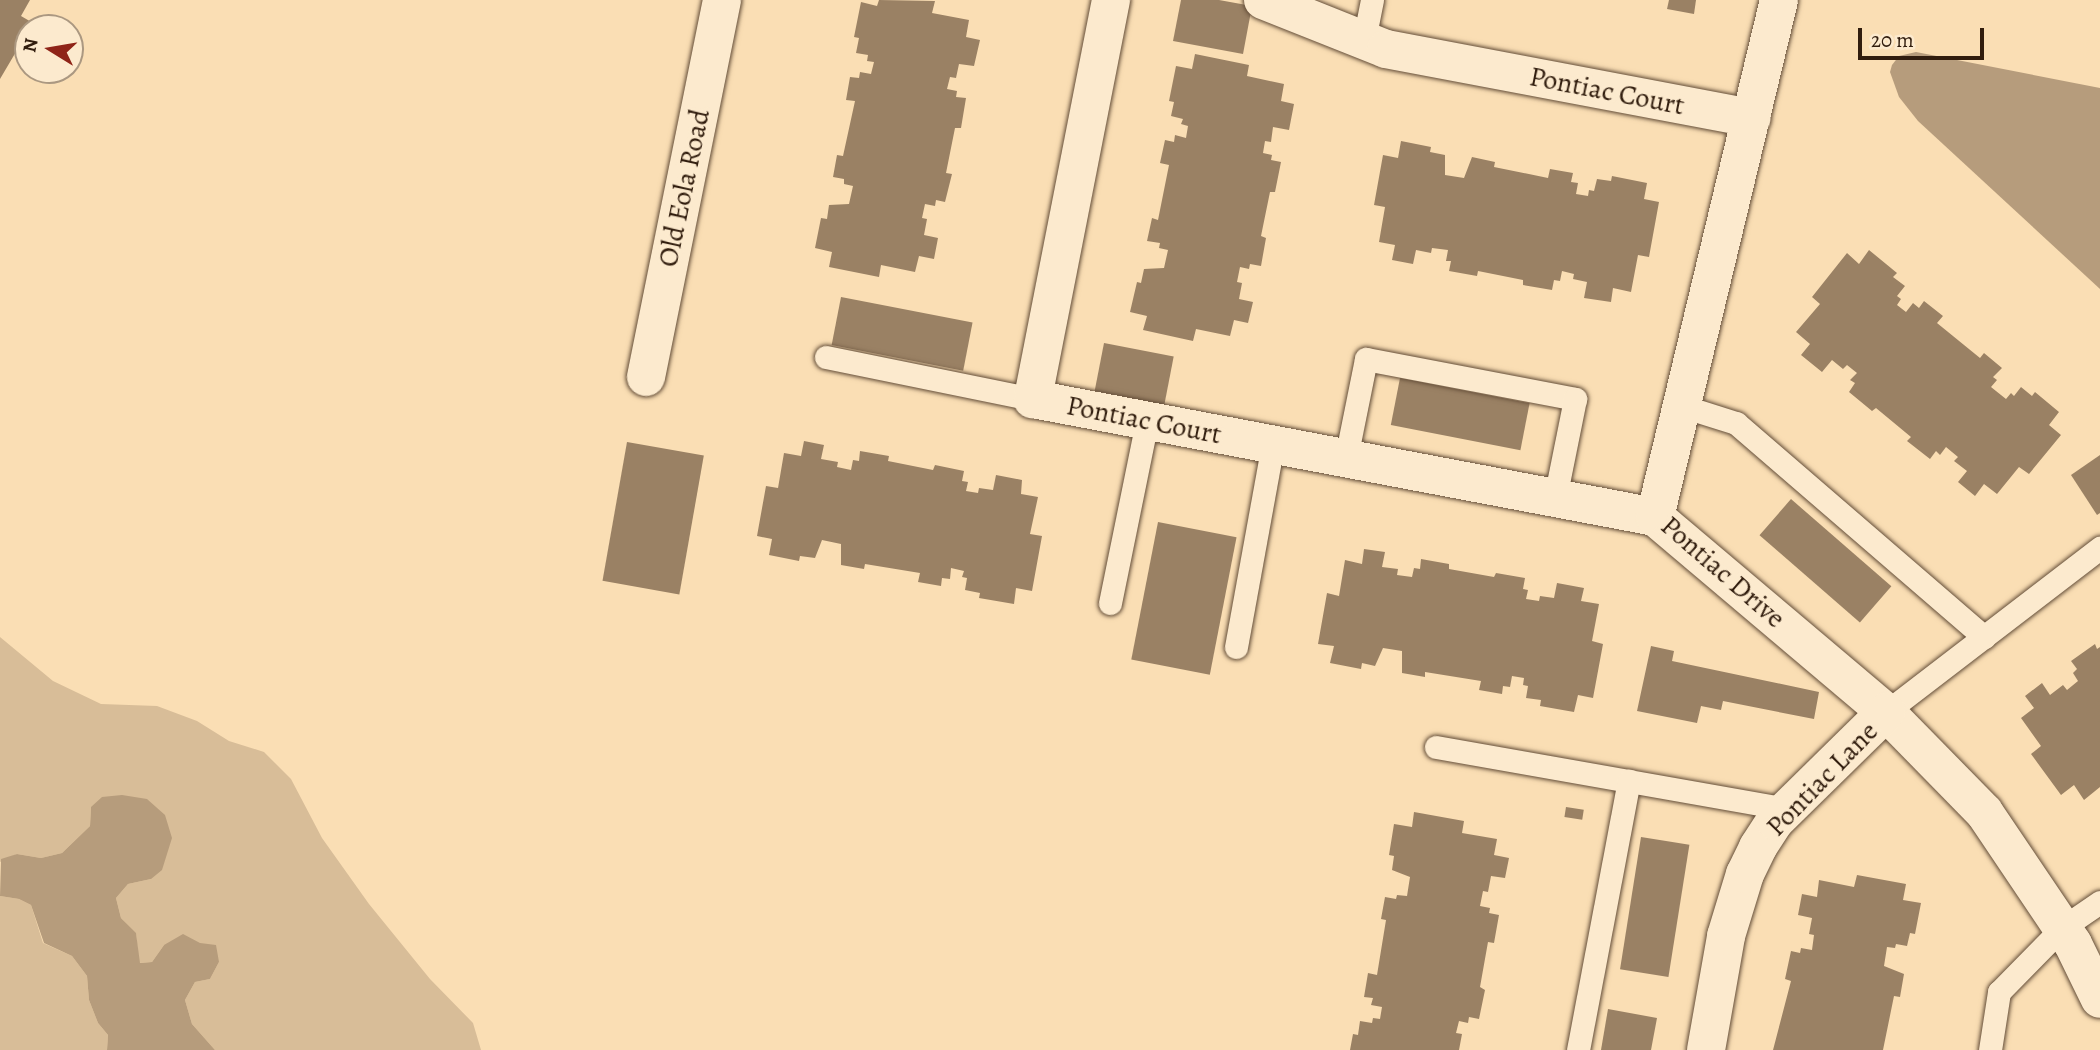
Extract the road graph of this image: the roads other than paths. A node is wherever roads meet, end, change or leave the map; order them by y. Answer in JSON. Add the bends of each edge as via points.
{"nodes":[{"id":1,"x":722,"y":0,"type":"edge"},
{"id":2,"x":1111,"y":0,"type":"edge"},
{"id":3,"x":1263,"y":0,"type":"edge"},
{"id":4,"x":1372,"y":0,"type":"edge"},
{"id":5,"x":1779,"y":0,"type":"edge"},
{"id":6,"x":1364,"y":40,"type":"junction"},
{"id":7,"x":1752,"y":118,"type":"junction"},
{"id":8,"x":826,"y":357,"type":"dead end"},
{"id":9,"x":646,"y":377,"type":"dead end"},
{"id":10,"x":1032,"y":399,"type":"junction"},
{"id":11,"x":1682,"y":406,"type":"junction"},
{"id":12,"x":1147,"y":421,"type":"junction"},
{"id":13,"x":1273,"y":444,"type":"junction"},
{"id":14,"x":1346,"y":458,"type":"junction"},
{"id":15,"x":1555,"y":498,"type":"junction"},
{"id":16,"x":1655,"y":517,"type":"junction"},
{"id":17,"x":2100,"y":548,"type":"edge"},
{"id":18,"x":1110,"y":603,"type":"dead end"},
{"id":19,"x":1983,"y":637,"type":"junction"},
{"id":20,"x":1236,"y":647,"type":"dead end"},
{"id":21,"x":1886,"y":712,"type":"junction"},
{"id":22,"x":1436,"y":747,"type":"dead end"},
{"id":23,"x":1629,"y":781,"type":"junction"},
{"id":24,"x":1788,"y":809,"type":"junction"},
{"id":25,"x":2100,"y":902,"type":"edge"},
{"id":26,"x":2062,"y":928,"type":"junction"},
{"id":27,"x":2100,"y":999,"type":"edge"},
{"id":28,"x":1578,"y":1050,"type":"edge"},
{"id":29,"x":1706,"y":1050,"type":"edge"},
{"id":30,"x":1990,"y":1050,"type":"edge"}],
"edges":[{"from":1,"to":9,"type":"street","name":"Old Eola Road"},
{"from":2,"to":10,"type":"street","name":"Pontiac Court"},
{"from":3,"to":6,"type":"street","name":"Pontiac Court"},
{"from":4,"to":6,"type":"lane"},
{"from":5,"to":7,"type":"street","name":"Pontiac Drive"},
{"from":6,"to":7,"type":"street","name":"Pontiac Court","via":[[1386,49]]},
{"from":7,"to":11,"type":"street","name":"Pontiac Drive"},
{"from":8,"to":10,"type":"lane"},
{"from":10,"to":12,"type":"street","name":"Pontiac Court"},
{"from":11,"to":16,"type":"street","name":"Pontiac Drive"},
{"from":11,"to":19,"type":"lane","via":[[1736,423]]},
{"from":12,"to":13,"type":"street","name":"Pontiac Court"},
{"from":12,"to":18,"type":"lane"},
{"from":13,"to":14,"type":"street","name":"Pontiac Court"},
{"from":13,"to":20,"type":"lane"},
{"from":14,"to":15,"type":"street","name":"Pontiac Court"},
{"from":14,"to":15,"type":"lane","via":[[1366,359],[1575,399]]},
{"from":15,"to":16,"type":"street","name":"Pontiac Court"},
{"from":16,"to":21,"type":"street","name":"Pontiac Drive"},
{"from":17,"to":19,"type":"lane"},
{"from":19,"to":21,"type":"lane"},
{"from":21,"to":24,"type":"street","name":"Pontiac Lane"},
{"from":21,"to":26,"type":"street","name":"Pontiac Drive","via":[[1984,811]]},
{"from":22,"to":23,"type":"lane"},
{"from":23,"to":24,"type":"lane"},
{"from":23,"to":28,"type":"lane"},
{"from":24,"to":29,"type":"street","name":"Pontiac Lane","via":[[1758,847],[1734,904]]},
{"from":25,"to":26,"type":"lane"},
{"from":26,"to":27,"type":"street","name":"Pontiac Drive"},
{"from":26,"to":30,"type":"lane","via":[[1999,992]]}]}
